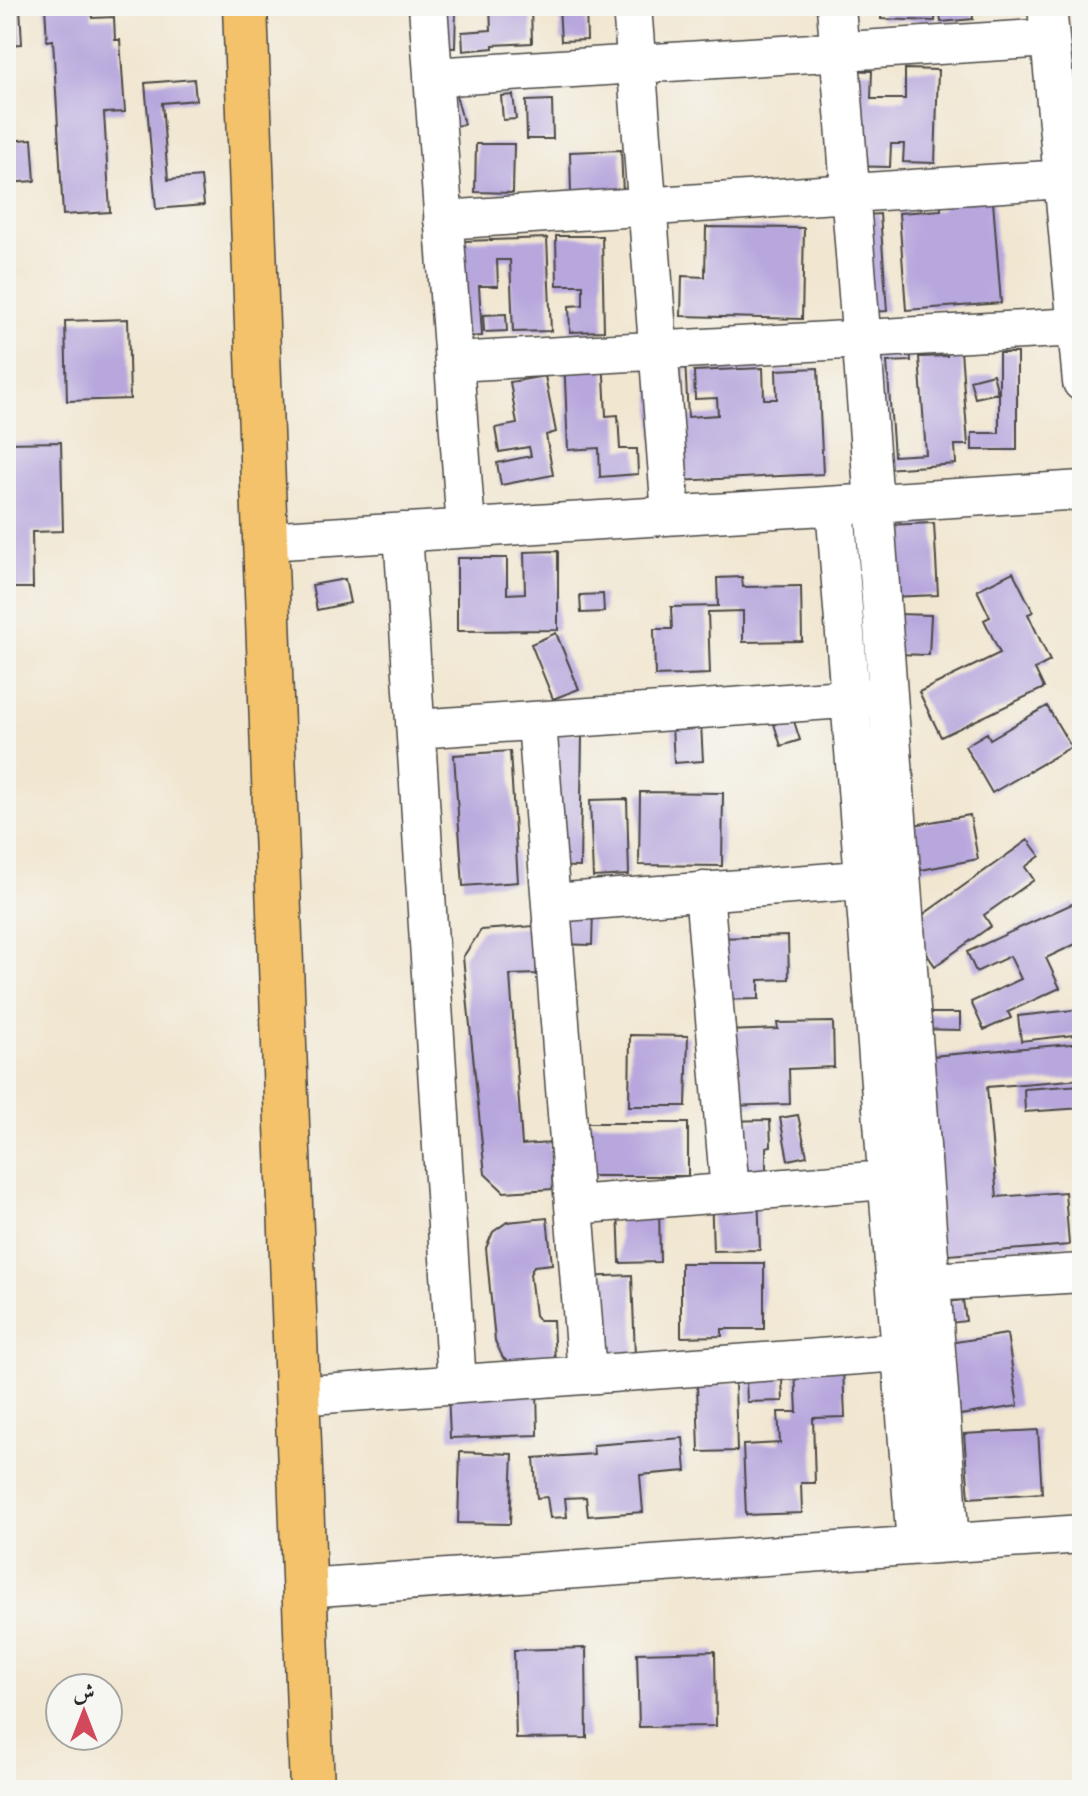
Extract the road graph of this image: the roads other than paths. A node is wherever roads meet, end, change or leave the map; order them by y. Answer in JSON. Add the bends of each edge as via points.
{"nodes":[{"id":1,"x":245,"y":6,"type":"edge"},
{"id":2,"x":428,"y":6,"type":"edge"},
{"id":3,"x":632,"y":6,"type":"edge"},
{"id":4,"x":836,"y":6,"type":"edge"},
{"id":5,"x":1049,"y":22,"type":"edge"},
{"id":6,"x":839,"y":52,"type":"junction"},
{"id":7,"x":636,"y":64,"type":"junction"},
{"id":8,"x":433,"y":77,"type":"junction"},
{"id":9,"x":1063,"y":179,"type":"junction"},
{"id":10,"x":850,"y":193,"type":"junction"},
{"id":11,"x":647,"y":206,"type":"junction"},
{"id":12,"x":443,"y":220,"type":"junction"},
{"id":13,"x":1077,"y":327,"type":"junction"},
{"id":14,"x":861,"y":339,"type":"junction"},
{"id":15,"x":659,"y":351,"type":"junction"},
{"id":16,"x":454,"y":362,"type":"junction"},
{"id":17,"x":1082,"y":382,"type":"edge"},
{"id":18,"x":1082,"y":490,"type":"edge"},
{"id":19,"x":874,"y":503,"type":"junction"},
{"id":20,"x":835,"y":506,"type":"junction"},
{"id":21,"x":671,"y":515,"type":"junction"},
{"id":22,"x":466,"y":528,"type":"junction"},
{"id":23,"x":403,"y":532,"type":"junction"},
{"id":24,"x":265,"y":541,"type":"junction"},
{"id":25,"x":888,"y":696,"type":"junction"},
{"id":26,"x":850,"y":699,"type":"junction"},
{"id":27,"x":537,"y":722,"type":"junction"},
{"id":28,"x":416,"y":729,"type":"junction"},
{"id":29,"x":901,"y":878,"type":"junction"},
{"id":30,"x":864,"y":880,"type":"junction"},
{"id":31,"x":704,"y":891,"type":"junction"},
{"id":32,"x":551,"y":903,"type":"junction"},
{"id":33,"x":905,"y":1179,"type":"junction"},
{"id":34,"x":730,"y":1192,"type":"junction"},
{"id":35,"x":574,"y":1205,"type":"junction"},
{"id":36,"x":1082,"y":1273,"type":"edge"},
{"id":37,"x":931,"y":1282,"type":"junction"},
{"id":38,"x":900,"y":1352,"type":"junction"},
{"id":39,"x":587,"y":1375,"type":"junction"},
{"id":40,"x":457,"y":1384,"type":"junction"},
{"id":41,"x":297,"y":1396,"type":"junction"},
{"id":42,"x":1082,"y":1534,"type":"edge"},
{"id":43,"x":933,"y":1544,"type":"junction"},
{"id":44,"x":304,"y":1588,"type":"junction"},
{"id":45,"x":312,"y":1790,"type":"edge"}],
"edges":[{"from":1,"to":24,"type":"main road"},
{"from":2,"to":8,"type":"street"},
{"from":3,"to":7,"type":"street"},
{"from":4,"to":6,"type":"street"},
{"from":5,"to":6,"type":"street"},
{"from":5,"to":9,"type":"street"},
{"from":6,"to":7,"type":"street"},
{"from":6,"to":10,"type":"street"},
{"from":7,"to":8,"type":"street"},
{"from":7,"to":11,"type":"street"},
{"from":8,"to":12,"type":"street"},
{"from":9,"to":10,"type":"street"},
{"from":9,"to":13,"type":"street"},
{"from":10,"to":11,"type":"street"},
{"from":10,"to":14,"type":"street"},
{"from":11,"to":12,"type":"street"},
{"from":11,"to":15,"type":"street"},
{"from":12,"to":16,"type":"street"},
{"from":13,"to":14,"type":"street"},
{"from":13,"to":17,"type":"street"},
{"from":14,"to":15,"type":"street"},
{"from":14,"to":19,"type":"street"},
{"from":15,"to":16,"type":"street"},
{"from":15,"to":21,"type":"street"},
{"from":16,"to":22,"type":"street"},
{"from":18,"to":19,"type":"street"},
{"from":19,"to":20,"type":"street"},
{"from":19,"to":25,"type":"street"},
{"from":20,"to":21,"type":"street"},
{"from":20,"to":26,"type":"street"},
{"from":21,"to":22,"type":"street"},
{"from":22,"to":23,"type":"street"},
{"from":23,"to":24,"type":"street"},
{"from":23,"to":28,"type":"street"},
{"from":24,"to":41,"type":"main road"},
{"from":25,"to":26,"type":"street"},
{"from":25,"to":29,"type":"street"},
{"from":26,"to":27,"type":"street"},
{"from":26,"to":30,"type":"street"},
{"from":27,"to":28,"type":"street"},
{"from":27,"to":32,"type":"street"},
{"from":28,"to":40,"type":"street"},
{"from":29,"to":30,"type":"street"},
{"from":29,"to":33,"type":"street"},
{"from":30,"to":31,"type":"street"},
{"from":30,"to":33,"type":"street"},
{"from":31,"to":32,"type":"street"},
{"from":31,"to":34,"type":"street"},
{"from":32,"to":35,"type":"street"},
{"from":33,"to":34,"type":"street"},
{"from":33,"to":37,"type":"street"},
{"from":33,"to":38,"type":"street"},
{"from":34,"to":35,"type":"street"},
{"from":35,"to":39,"type":"street"},
{"from":36,"to":37,"type":"street"},
{"from":37,"to":43,"type":"street"},
{"from":38,"to":39,"type":"street"},
{"from":38,"to":43,"type":"street"},
{"from":39,"to":40,"type":"street"},
{"from":40,"to":41,"type":"street"},
{"from":41,"to":44,"type":"main road"},
{"from":42,"to":43,"type":"street"},
{"from":43,"to":44,"type":"street"},
{"from":44,"to":45,"type":"main road"}]}
